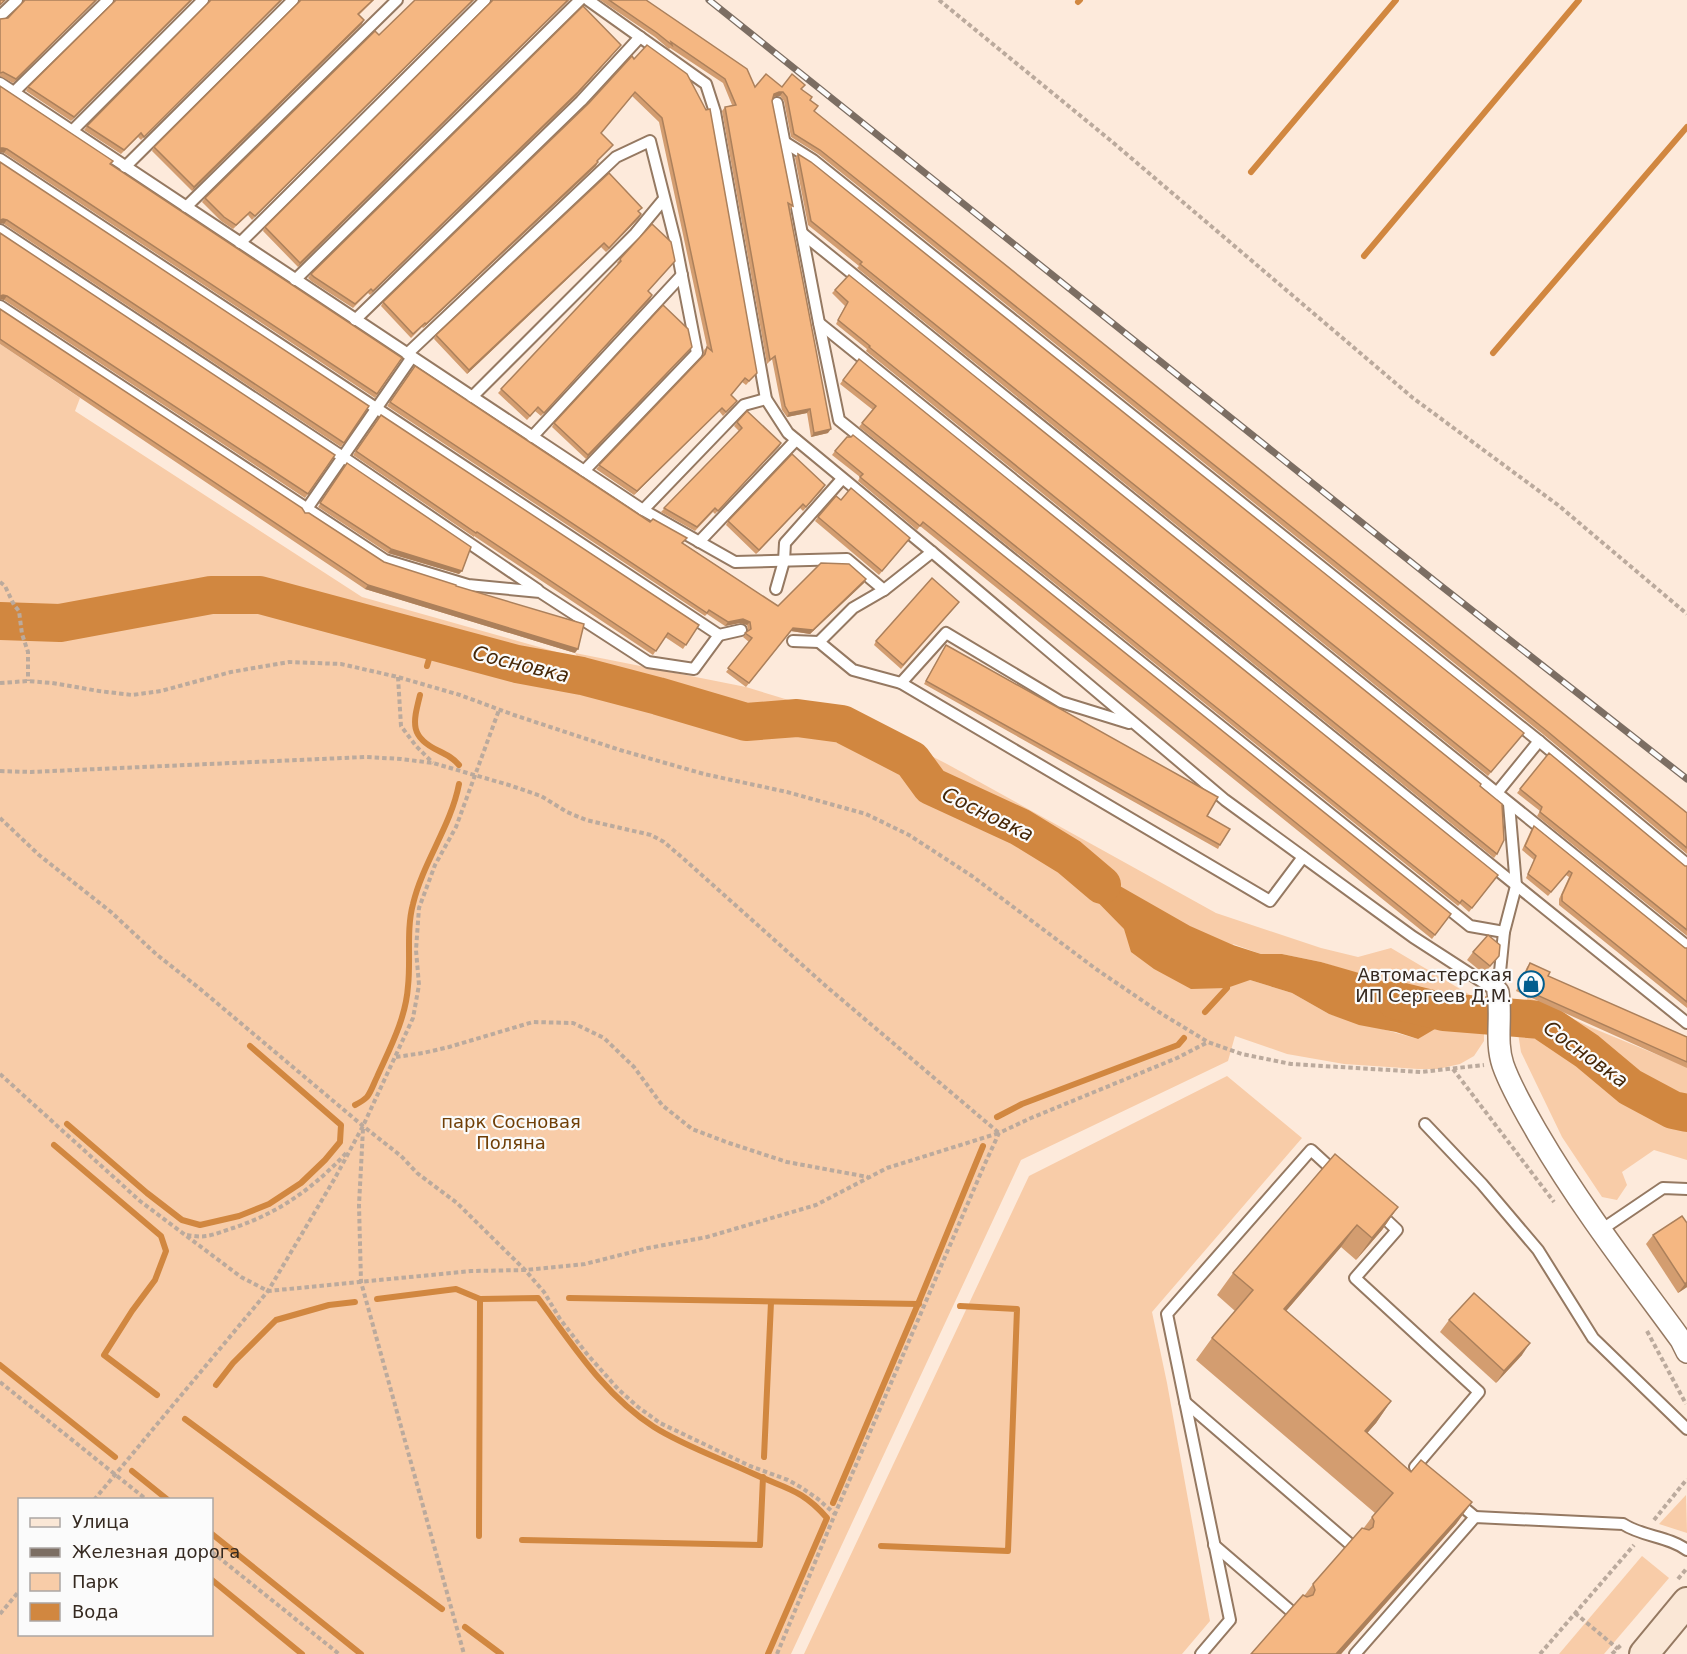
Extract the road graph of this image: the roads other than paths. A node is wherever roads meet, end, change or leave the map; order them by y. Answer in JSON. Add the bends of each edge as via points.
{"nodes":[{"id":1,"x":17,"y":0,"type":"edge"},
{"id":2,"x":108,"y":0,"type":"edge"},
{"id":3,"x":203,"y":0,"type":"edge"},
{"id":4,"x":293,"y":0,"type":"edge"},
{"id":5,"x":397,"y":0,"type":"edge"},
{"id":6,"x":485,"y":0,"type":"edge"},
{"id":7,"x":580,"y":0,"type":"edge"},
{"id":8,"x":588,"y":0,"type":"edge"},
{"id":9,"x":0,"y":16,"type":"edge"},
{"id":10,"x":640,"y":37,"type":"junction"},
{"id":11,"x":0,"y":83,"type":"edge"},
{"id":12,"x":14,"y":92,"type":"junction"},
{"id":13,"x":777,"y":103,"type":"dead end"},
{"id":14,"x":72,"y":131,"type":"junction"},
{"id":15,"x":786,"y":143,"type":"junction"},
{"id":16,"x":0,"y":159,"type":"edge"},
{"id":17,"x":125,"y":166,"type":"junction"},
{"id":18,"x":664,"y":199,"type":"junction"},
{"id":19,"x":186,"y":207,"type":"junction"},
{"id":20,"x":0,"y":230,"type":"edge"},
{"id":21,"x":802,"y":234,"type":"junction"},
{"id":22,"x":240,"y":243,"type":"junction"},
{"id":23,"x":682,"y":275,"type":"junction"},
{"id":24,"x":296,"y":280,"type":"junction"},
{"id":25,"x":0,"y":306,"type":"edge"},
{"id":26,"x":356,"y":320,"type":"junction"},
{"id":27,"x":819,"y":323,"type":"junction"},
{"id":28,"x":410,"y":356,"type":"junction"},
{"id":29,"x":472,"y":397,"type":"junction"},
{"id":30,"x":766,"y":399,"type":"junction"},
{"id":31,"x":377,"y":408,"type":"junction"},
{"id":32,"x":532,"y":436,"type":"junction"},
{"id":33,"x":796,"y":441,"type":"junction"},
{"id":34,"x":343,"y":457,"type":"junction"},
{"id":35,"x":584,"y":471,"type":"junction"},
{"id":36,"x":842,"y":479,"type":"junction"},
{"id":37,"x":306,"y":510,"type":"junction"},
{"id":38,"x":643,"y":510,"type":"junction"},
{"id":39,"x":699,"y":542,"type":"junction"},
{"id":40,"x":932,"y":552,"type":"junction"},
{"id":41,"x":784,"y":561,"type":"junction"},
{"id":42,"x":776,"y":589,"type":"dead end"},
{"id":43,"x":884,"y":590,"type":"junction"},
{"id":44,"x":540,"y":592,"type":"junction"},
{"id":45,"x":741,"y":630,"type":"dead end"},
{"id":46,"x":719,"y":635,"type":"junction"},
{"id":47,"x":793,"y":641,"type":"dead end"},
{"id":48,"x":819,"y":642,"type":"junction"},
{"id":49,"x":901,"y":684,"type":"junction"},
{"id":50,"x":1135,"y":724,"type":"junction"},
{"id":51,"x":1539,"y":741,"type":"junction"},
{"id":52,"x":1496,"y":794,"type":"junction"},
{"id":53,"x":1509,"y":804,"type":"junction"},
{"id":54,"x":1303,"y":857,"type":"junction"},
{"id":55,"x":1687,"y":864,"type":"edge"},
{"id":56,"x":1516,"y":886,"type":"junction"},
{"id":57,"x":1504,"y":932,"type":"junction"},
{"id":58,"x":1687,"y":946,"type":"edge"},
{"id":59,"x":1499,"y":998,"type":"junction"},
{"id":60,"x":1687,"y":1023,"type":"edge"},
{"id":61,"x":1425,"y":1124,"type":"dead end"},
{"id":62,"x":1345,"y":1182,"type":"edge"},
{"id":63,"x":1687,"y":1189,"type":"edge"},
{"id":64,"x":1371,"y":1206,"type":"edge"},
{"id":65,"x":1601,"y":1230,"type":"junction"},
{"id":66,"x":1685,"y":1342,"type":"edge"},
{"id":67,"x":1185,"y":1401,"type":"junction"},
{"id":68,"x":1687,"y":1429,"type":"edge"},
{"id":69,"x":1432,"y":1481,"type":"edge"},
{"id":70,"x":1449,"y":1496,"type":"edge"},
{"id":71,"x":1475,"y":1517,"type":"junction"},
{"id":72,"x":1214,"y":1545,"type":"junction"},
{"id":73,"x":1351,"y":1545,"type":"edge"},
{"id":74,"x":1687,"y":1550,"type":"edge"},
{"id":75,"x":1681,"y":1593,"type":"edge"},
{"id":76,"x":1292,"y":1612,"type":"edge"},
{"id":77,"x":1678,"y":1632,"type":"edge"},
{"id":78,"x":1631,"y":1651,"type":"edge"},
{"id":79,"x":1201,"y":1654,"type":"edge"},
{"id":80,"x":1355,"y":1654,"type":"edge"}],
"edges":[{"from":1,"to":9,"type":"lane"},
{"from":2,"to":12,"type":"lane"},
{"from":3,"to":14,"type":"lane"},
{"from":4,"to":17,"type":"lane"},
{"from":5,"to":19,"type":"lane"},
{"from":6,"to":22,"type":"lane"},
{"from":7,"to":24,"type":"lane"},
{"from":8,"to":10,"type":"lane"},
{"from":10,"to":26,"type":"lane","via":[[581,101]]},
{"from":10,"to":30,"type":"lane","via":[[706,84],[715,112]]},
{"from":11,"to":12,"type":"lane"},
{"from":12,"to":14,"type":"lane"},
{"from":13,"to":15,"type":"lane"},
{"from":14,"to":17,"type":"lane"},
{"from":15,"to":21,"type":"lane"},
{"from":15,"to":51,"type":"lane","via":[[822,167]]},
{"from":16,"to":31,"type":"lane"},
{"from":17,"to":19,"type":"lane"},
{"from":18,"to":23,"type":"lane"},
{"from":18,"to":28,"type":"lane","via":[[650,141],[616,157]]},
{"from":18,"to":29,"type":"lane","via":[[635,234]]},
{"from":19,"to":22,"type":"lane"},
{"from":20,"to":34,"type":"lane"},
{"from":21,"to":27,"type":"lane"},
{"from":21,"to":52,"type":"lane"},
{"from":22,"to":24,"type":"lane"},
{"from":23,"to":32,"type":"lane"},
{"from":23,"to":35,"type":"lane","via":[[697,353]]},
{"from":24,"to":26,"type":"lane"},
{"from":25,"to":37,"type":"lane"},
{"from":26,"to":28,"type":"lane"},
{"from":27,"to":56,"type":"lane"},
{"from":27,"to":57,"type":"lane","via":[[839,420],[1470,926]]},
{"from":28,"to":29,"type":"lane"},
{"from":28,"to":31,"type":"lane"},
{"from":29,"to":32,"type":"lane"},
{"from":30,"to":33,"type":"lane"},
{"from":30,"to":38,"type":"lane","via":[[744,405]]},
{"from":31,"to":34,"type":"lane"},
{"from":31,"to":46,"type":"lane"},
{"from":32,"to":35,"type":"lane"},
{"from":33,"to":36,"type":"lane"},
{"from":33,"to":39,"type":"lane"},
{"from":34,"to":37,"type":"lane"},
{"from":34,"to":44,"type":"lane"},
{"from":35,"to":38,"type":"lane"},
{"from":36,"to":40,"type":"lane"},
{"from":36,"to":41,"type":"lane","via":[[785,543]]},
{"from":37,"to":44,"type":"lane","via":[[385,560],[468,585]]},
{"from":38,"to":39,"type":"lane"},
{"from":39,"to":41,"type":"lane","via":[[735,562]]},
{"from":40,"to":43,"type":"lane"},
{"from":40,"to":50,"type":"lane"},
{"from":41,"to":42,"type":"lane"},
{"from":41,"to":43,"type":"lane","via":[[847,559]]},
{"from":43,"to":48,"type":"lane","via":[[853,608]]},
{"from":44,"to":46,"type":"lane","via":[[648,662],[694,669]]},
{"from":45,"to":46,"type":"lane"},
{"from":47,"to":48,"type":"lane"},
{"from":48,"to":49,"type":"lane","via":[[853,670]]},
{"from":49,"to":50,"type":"lane","via":[[946,633],[1061,702]]},
{"from":49,"to":54,"type":"lane","via":[[1270,901]]},
{"from":50,"to":54,"type":"lane","via":[[1225,800]]},
{"from":51,"to":52,"type":"lane"},
{"from":51,"to":55,"type":"lane"},
{"from":52,"to":53,"type":"lane"},
{"from":53,"to":56,"type":"lane"},
{"from":53,"to":58,"type":"lane"},
{"from":54,"to":59,"type":"lane"},
{"from":56,"to":57,"type":"lane"},
{"from":56,"to":60,"type":"lane"},
{"from":57,"to":59,"type":"lane"},
{"from":59,"to":65,"type":"street","via":[[1502,1064],[1555,1163]]},
{"from":61,"to":68,"type":"lane","via":[[1538,1250],[1593,1338]]},
{"from":62,"to":67,"type":"lane","via":[[1311,1150],[1167,1314]]},
{"from":63,"to":65,"type":"lane","via":[[1664,1188]]},
{"from":64,"to":69,"type":"lane","via":[[1397,1230],[1355,1278],[1479,1392],[1415,1467]]},
{"from":65,"to":66,"type":"street"},
{"from":67,"to":72,"type":"lane"},
{"from":67,"to":73,"type":"lane"},
{"from":70,"to":71,"type":"lane"},
{"from":71,"to":74,"type":"lane","via":[[1623,1524]]},
{"from":71,"to":80,"type":"lane"},
{"from":72,"to":76,"type":"lane"},
{"from":72,"to":79,"type":"lane","via":[[1230,1620]]},
{"from":75,"to":77,"type":"main road"},
{"from":77,"to":78,"type":"main road"}]}
